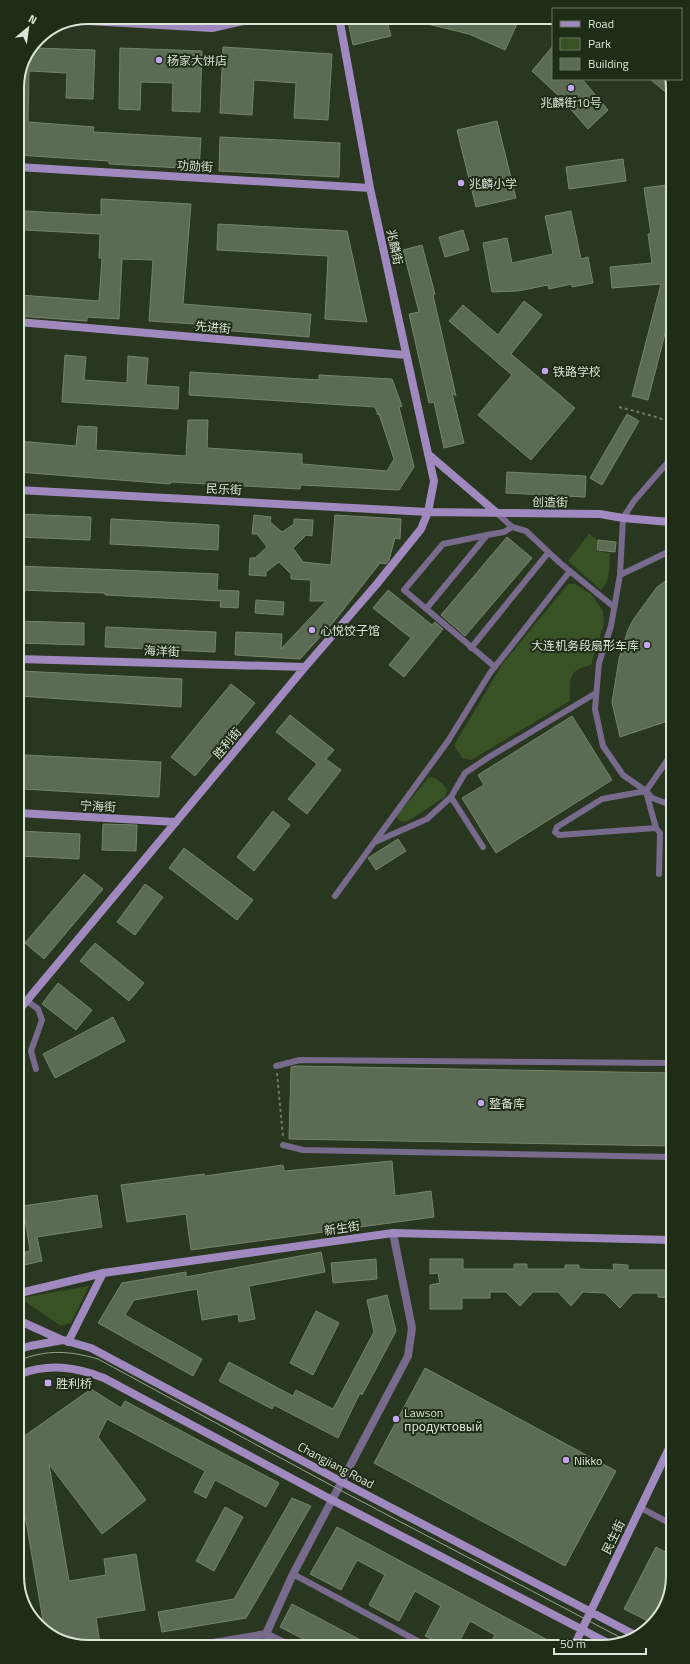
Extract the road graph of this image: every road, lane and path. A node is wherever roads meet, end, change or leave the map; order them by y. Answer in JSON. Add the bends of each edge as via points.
{"nodes":[{"id":1,"x":142,"y":24,"type":"edge"},
{"id":2,"x":230,"y":24,"type":"edge"},
{"id":3,"x":340,"y":24,"type":"edge"},
{"id":4,"x":24,"y":168,"type":"edge"},
{"id":5,"x":370,"y":188,"type":"junction"},
{"id":6,"x":24,"y":323,"type":"edge"},
{"id":7,"x":406,"y":355,"type":"junction"},
{"id":8,"x":618,"y":407,"type":"dead end"},
{"id":9,"x":666,"y":421,"type":"edge"},
{"id":10,"x":428,"y":454,"type":"junction"},
{"id":11,"x":666,"y":464,"type":"edge"},
{"id":12,"x":434,"y":481,"type":"joint"},
{"id":13,"x":24,"y":490,"type":"edge"},
{"id":14,"x":428,"y":512,"type":"junction"},
{"id":15,"x":497,"y":513,"type":"junction"},
{"id":16,"x":623,"y":518,"type":"junction"},
{"id":17,"x":666,"y":522,"type":"edge"},
{"id":18,"x":512,"y":528,"type":"junction"},
{"id":19,"x":487,"y":535,"type":"junction"},
{"id":20,"x":548,"y":552,"type":"junction"},
{"id":21,"x":666,"y":553,"type":"edge"},
{"id":22,"x":570,"y":571,"type":"junction"},
{"id":23,"x":620,"y":575,"type":"junction"},
{"id":24,"x":614,"y":607,"type":"junction"},
{"id":25,"x":426,"y":609,"type":"junction"},
{"id":26,"x":471,"y":648,"type":"junction"},
{"id":27,"x":24,"y":659,"type":"edge"},
{"id":28,"x":495,"y":667,"type":"junction"},
{"id":29,"x":305,"y":668,"type":"junction"},
{"id":30,"x":596,"y":693,"type":"junction"},
{"id":31,"x":666,"y":762,"type":"edge"},
{"id":32,"x":646,"y":791,"type":"junction"},
{"id":33,"x":450,"y":797,"type":"junction"},
{"id":34,"x":666,"y":803,"type":"edge"},
{"id":35,"x":24,"y":813,"type":"edge"},
{"id":36,"x":176,"y":822,"type":"junction"},
{"id":37,"x":656,"y":828,"type":"junction"},
{"id":38,"x":374,"y":842,"type":"junction"},
{"id":39,"x":483,"y":847,"type":"dead end"},
{"id":40,"x":659,"y":874,"type":"dead end"},
{"id":41,"x":335,"y":896,"type":"dead end"},
{"id":42,"x":28,"y":1001,"type":"junction"},
{"id":43,"x":24,"y":1005,"type":"edge"},
{"id":44,"x":666,"y":1063,"type":"edge"},
{"id":45,"x":276,"y":1066,"type":"joint"},
{"id":46,"x":36,"y":1069,"type":"dead end"},
{"id":47,"x":283,"y":1145,"type":"joint"},
{"id":48,"x":666,"y":1156,"type":"edge"},
{"id":49,"x":393,"y":1232,"type":"junction"},
{"id":50,"x":666,"y":1240,"type":"edge"},
{"id":51,"x":103,"y":1274,"type":"junction"},
{"id":52,"x":24,"y":1292,"type":"edge"},
{"id":53,"x":24,"y":1323,"type":"edge"},
{"id":54,"x":66,"y":1341,"type":"junction"},
{"id":55,"x":24,"y":1348,"type":"edge"},
{"id":56,"x":24,"y":1373,"type":"edge"},
{"id":57,"x":666,"y":1455,"type":"edge"},
{"id":58,"x":342,"y":1482,"type":"junction"},
{"id":59,"x":332,"y":1500,"type":"junction"},
{"id":60,"x":641,"y":1508,"type":"junction"},
{"id":61,"x":666,"y":1521,"type":"edge"},
{"id":62,"x":293,"y":1574,"type":"junction"},
{"id":63,"x":590,"y":1612,"type":"junction"},
{"id":64,"x":581,"y":1629,"type":"junction"},
{"id":65,"x":631,"y":1632,"type":"edge"},
{"id":66,"x":266,"y":1634,"type":"junction"},
{"id":67,"x":230,"y":1640,"type":"edge"},
{"id":68,"x":267,"y":1640,"type":"edge"},
{"id":69,"x":277,"y":1640,"type":"edge"},
{"id":70,"x":416,"y":1640,"type":"edge"},
{"id":71,"x":577,"y":1640,"type":"edge"},
{"id":72,"x":602,"y":1640,"type":"edge"}],
"edges":[{"from":1,"to":2,"type":"street","via":[[212,28]]},
{"from":3,"to":5,"type":"street","name":"兆麟街"},
{"from":4,"to":5,"type":"street","name":"功勋街"},
{"from":5,"to":7,"type":"street","name":"兆麟街"},
{"from":6,"to":7,"type":"street","name":"先进街"},
{"from":7,"to":10,"type":"street","name":"兆麟街"},
{"from":8,"to":9,"type":"path"},
{"from":10,"to":12,"type":"street","name":"兆麟街"},
{"from":10,"to":15,"type":"street"},
{"from":11,"to":16,"type":"lane","via":[[634,501]]},
{"from":12,"to":14,"type":"street","name":"胜利街"},
{"from":13,"to":14,"type":"street","name":"民乐街"},
{"from":14,"to":15,"type":"street","name":"创造街"},
{"from":14,"to":29,"type":"street","name":"胜利街","via":[[421,529]]},
{"from":15,"to":16,"type":"street","name":"创造街","via":[[600,514]]},
{"from":15,"to":18,"type":"lane"},
{"from":16,"to":17,"type":"street","name":"创造街"},
{"from":16,"to":23,"type":"lane"},
{"from":18,"to":19,"type":"lane"},
{"from":18,"to":20,"type":"lane","via":[[526,531]]},
{"from":19,"to":25,"type":"lane"},
{"from":19,"to":25,"type":"lane","via":[[443,544],[404,590]]},
{"from":20,"to":22,"type":"lane"},
{"from":20,"to":26,"type":"lane"},
{"from":21,"to":23,"type":"lane"},
{"from":22,"to":24,"type":"lane"},
{"from":22,"to":28,"type":"lane"},
{"from":23,"to":24,"type":"lane"},
{"from":24,"to":30,"type":"lane","via":[[611,626],[599,663]]},
{"from":25,"to":26,"type":"lane"},
{"from":26,"to":28,"type":"lane"},
{"from":27,"to":29,"type":"street","name":"海洋街"},
{"from":28,"to":38,"type":"lane","via":[[448,741]]},
{"from":29,"to":36,"type":"street","name":"胜利街"},
{"from":30,"to":32,"type":"lane","via":[[595,709],[603,746],[623,775]]},
{"from":30,"to":33,"type":"lane","via":[[465,773]]},
{"from":31,"to":32,"type":"lane"},
{"from":32,"to":34,"type":"lane","via":[[652,798]]},
{"from":32,"to":37,"type":"lane"},
{"from":32,"to":37,"type":"lane","via":[[602,799],[557,827],[555,832],[559,835]]},
{"from":33,"to":38,"type":"lane","via":[[427,819]]},
{"from":33,"to":39,"type":"lane"},
{"from":35,"to":36,"type":"street","name":"宁海街"},
{"from":36,"to":42,"type":"street","name":"胜利街"},
{"from":37,"to":40,"type":"lane","via":[[660,833]]},
{"from":38,"to":41,"type":"lane"},
{"from":42,"to":43,"type":"street","name":"胜利街"},
{"from":42,"to":46,"type":"lane","via":[[38,1009],[42,1020],[31,1050]]},
{"from":44,"to":45,"type":"lane","via":[[300,1060]]},
{"from":45,"to":47,"type":"path"},
{"from":47,"to":48,"type":"lane","via":[[303,1150]]},
{"from":49,"to":50,"type":"street","name":"新生街"},
{"from":49,"to":51,"type":"street","name":"新生街"},
{"from":49,"to":58,"type":"street","via":[[412,1328],[408,1356]]},
{"from":51,"to":52,"type":"street","name":"新生街"},
{"from":51,"to":54,"type":"street"},
{"from":53,"to":54,"type":"street"},
{"from":54,"to":55,"type":"street","name":"Changjiang Road"},
{"from":54,"to":58,"type":"street","name":"Changjiang Road","via":[[103,1354]]},
{"from":56,"to":59,"type":"street","via":[[63,1367],[84,1370],[104,1378]]},
{"from":57,"to":60,"type":"street","name":"民生街"},
{"from":58,"to":59,"type":"street"},
{"from":58,"to":63,"type":"street","name":"Changjiang Road"},
{"from":59,"to":62,"type":"street"},
{"from":59,"to":64,"type":"street"},
{"from":60,"to":61,"type":"lane"},
{"from":60,"to":63,"type":"street","name":"民生街"},
{"from":62,"to":66,"type":"street"},
{"from":62,"to":70,"type":"lane"},
{"from":63,"to":64,"type":"street","name":"民生街"},
{"from":63,"to":65,"type":"street","name":"Changjiang Road"},
{"from":64,"to":71,"type":"street","name":"民生街"},
{"from":64,"to":72,"type":"street"},
{"from":66,"to":67,"type":"street"},
{"from":66,"to":68,"type":"lane"},
{"from":66,"to":69,"type":"street"}]}
